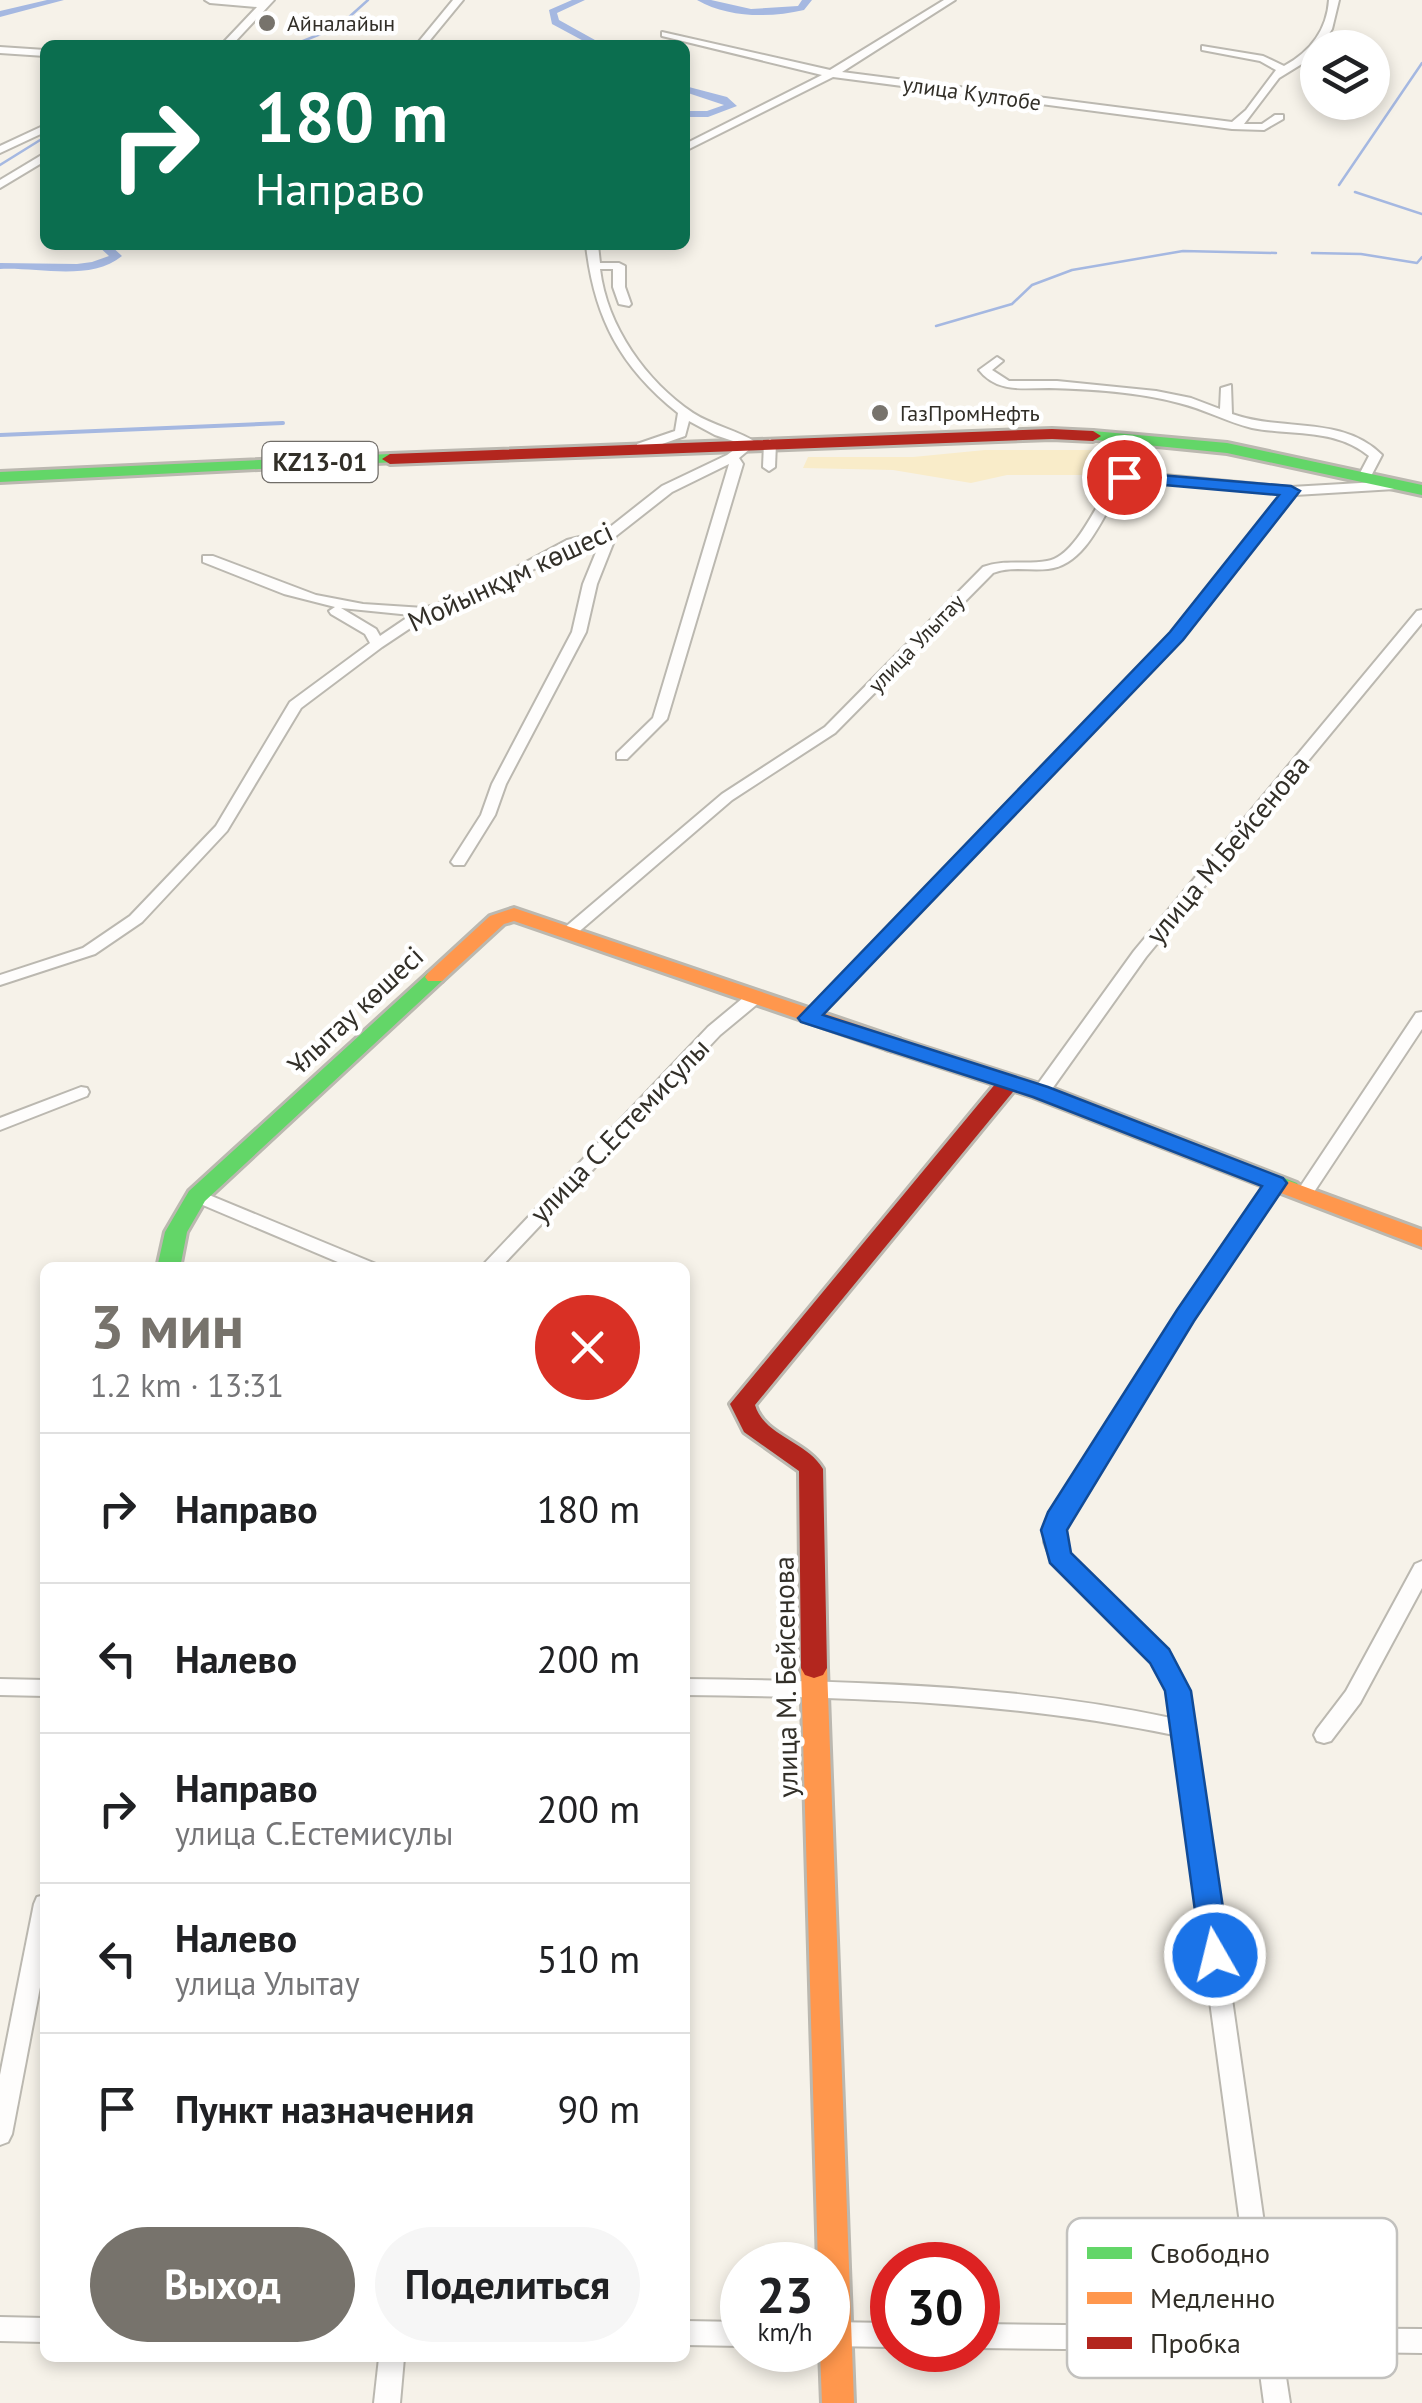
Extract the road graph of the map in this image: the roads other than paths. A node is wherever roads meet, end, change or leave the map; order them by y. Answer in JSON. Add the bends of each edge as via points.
{"nodes":[{"id":1,"x":210,"y":0,"type":"edge"},
{"id":2,"x":458,"y":0,"type":"edge"},
{"id":3,"x":950,"y":0,"type":"edge"},
{"id":4,"x":1334,"y":0,"type":"edge"},
{"id":5,"x":266,"y":3,"type":"edge"},
{"id":6,"x":666,"y":34,"type":"dead end"},
{"id":7,"x":231,"y":40,"type":"edge"},
{"id":8,"x":425,"y":40,"type":"edge"},
{"id":9,"x":1206,"y":48,"type":"dead end"},
{"id":10,"x":0,"y":50,"type":"edge"},
{"id":11,"x":40,"y":53,"type":"edge"},
{"id":12,"x":1283,"y":69,"type":"junction"},
{"id":13,"x":828,"y":73,"type":"junction"},
{"id":14,"x":1279,"y":118,"type":"dead end"},
{"id":15,"x":1232,"y":126,"type":"junction"},
{"id":16,"x":40,"y":130,"type":"edge"},
{"id":17,"x":690,"y":145,"type":"edge"},
{"id":18,"x":0,"y":150,"type":"edge"},
{"id":19,"x":40,"y":159,"type":"edge"},
{"id":20,"x":0,"y":186,"type":"edge"},
{"id":21,"x":592,"y":250,"type":"edge"},
{"id":22,"x":592,"y":266,"type":"junction"},
{"id":23,"x":624,"y":304,"type":"dead end"},
{"id":24,"x":997,"y":360,"type":"dead end"},
{"id":25,"x":1227,"y":388,"type":"dead end"},
{"id":26,"x":1229,"y":409,"type":"junction"},
{"id":27,"x":684,"y":412,"type":"junction"},
{"id":28,"x":641,"y":448,"type":"junction"},
{"id":29,"x":763,"y":451,"type":"junction"},
{"id":30,"x":731,"y":458,"type":"junction"},
{"id":31,"x":1366,"y":475,"type":"junction"},
{"id":32,"x":0,"y":477,"type":"edge"},
{"id":33,"x":1412,"y":487,"type":"edge"},
{"id":34,"x":1291,"y":491,"type":"junction"},
{"id":35,"x":610,"y":534,"type":"junction"},
{"id":36,"x":208,"y":559,"type":"dead end"},
{"id":37,"x":323,"y":604,"type":"junction"},
{"id":38,"x":425,"y":612,"type":"junction"},
{"id":39,"x":1422,"y":614,"type":"edge"},
{"id":40,"x":377,"y":644,"type":"junction"},
{"id":41,"x":622,"y":756,"type":"dead end"},
{"id":42,"x":459,"y":862,"type":"dead end"},
{"id":43,"x":569,"y":932,"type":"junction"},
{"id":44,"x":3,"y":974,"type":"edge"},
{"id":45,"x":754,"y":997,"type":"junction"},
{"id":46,"x":1422,"y":1016,"type":"edge"},
{"id":47,"x":809,"y":1018,"type":"junction"},
{"id":48,"x":1009,"y":1082,"type":"junction"},
{"id":49,"x":80,"y":1092,"type":"dead end"},
{"id":50,"x":1041,"y":1092,"type":"junction"},
{"id":51,"x":0,"y":1124,"type":"edge"},
{"id":52,"x":1276,"y":1183,"type":"junction"},
{"id":53,"x":1304,"y":1194,"type":"junction"},
{"id":54,"x":197,"y":1196,"type":"junction"},
{"id":55,"x":1422,"y":1239,"type":"edge"},
{"id":56,"x":169,"y":1262,"type":"edge"},
{"id":57,"x":356,"y":1262,"type":"edge"},
{"id":58,"x":494,"y":1262,"type":"edge"},
{"id":59,"x":1422,"y":1569,"type":"edge"},
{"id":60,"x":0,"y":1687,"type":"edge"},
{"id":61,"x":690,"y":1687,"type":"edge"},
{"id":62,"x":40,"y":1688,"type":"edge"},
{"id":63,"x":814,"y":1688,"type":"junction"},
{"id":64,"x":1185,"y":1729,"type":"junction"},
{"id":65,"x":1324,"y":1735,"type":"dead end"},
{"id":66,"x":40,"y":1930,"type":"edge"},
{"id":67,"x":0,"y":2134,"type":"edge"},
{"id":68,"x":1252,"y":2218,"type":"edge"},
{"id":69,"x":829,"y":2242,"type":"edge"},
{"id":70,"x":0,"y":2329,"type":"edge"},
{"id":71,"x":40,"y":2330,"type":"edge"},
{"id":72,"x":690,"y":2333,"type":"edge"},
{"id":73,"x":720,"y":2334,"type":"edge"},
{"id":74,"x":1000,"y":2336,"type":"edge"},
{"id":75,"x":1067,"y":2337,"type":"edge"},
{"id":76,"x":1397,"y":2341,"type":"edge"},
{"id":77,"x":1422,"y":2341,"type":"edge"},
{"id":78,"x":392,"y":2362,"type":"edge"},
{"id":79,"x":835,"y":2372,"type":"edge"},
{"id":80,"x":1273,"y":2378,"type":"edge"},
{"id":81,"x":387,"y":2403,"type":"edge"},
{"id":82,"x":838,"y":2403,"type":"edge"},
{"id":83,"x":1276,"y":2403,"type":"edge"}],
"edges":[{"from":1,"to":5,"type":"street"},
{"from":2,"to":8,"type":"street"},
{"from":3,"to":13,"type":"street"},
{"from":4,"to":12,"type":"street","via":[[1334,18],[1320,42]]},
{"from":5,"to":7,"type":"street"},
{"from":6,"to":13,"type":"street","name":"улица Култобе"},
{"from":9,"to":12,"type":"street"},
{"from":10,"to":11,"type":"street"},
{"from":12,"to":15,"type":"street","via":[[1242,123]]},
{"from":13,"to":15,"type":"street","name":"улица Култобе"},
{"from":13,"to":17,"type":"street"},
{"from":14,"to":15,"type":"street","name":"улица Култобе","via":[[1264,127]]},
{"from":16,"to":18,"type":"street"},
{"from":19,"to":20,"type":"street"},
{"from":21,"to":22,"type":"street"},
{"from":22,"to":23,"type":"street","via":[[619,266]]},
{"from":22,"to":27,"type":"street","via":[[615,337]]},
{"from":24,"to":26,"type":"street","via":[[985,370],[1000,383]]},
{"from":25,"to":26,"type":"street"},
{"from":26,"to":31,"type":"street","via":[[1262,426],[1337,432],[1374,448]]},
{"from":27,"to":28,"type":"street","via":[[681,433]]},
{"from":27,"to":29,"type":"street","via":[[707,430]]},
{"from":28,"to":29,"type":"main road","number":"KZ13-01"},
{"from":28,"to":32,"type":"main road","number":"KZ13-01"},
{"from":29,"to":30,"type":"street","name":"Мойынқұм көшесі"},
{"from":29,"to":31,"type":"main road","number":"KZ13-01","via":[[1097,435],[1227,448]]},
{"from":30,"to":35,"type":"street","name":"Мойынқұм көшесі","via":[[668,488]]},
{"from":30,"to":41,"type":"street","via":[[737,464],[728,498],[660,720]]},
{"from":31,"to":33,"type":"main road","number":"KZ13-01"},
{"from":33,"to":34,"type":"street"},
{"from":34,"to":43,"type":"street","name":"улица Улытау","via":[[1120,479],[1070,557],[988,570],[830,730],[726,796]]},
{"from":34,"to":47,"type":"street","via":[[1176,636]]},
{"from":35,"to":38,"type":"street","name":"Мойынқұм көшесі","via":[[572,543],[466,600]]},
{"from":35,"to":42,"type":"street","via":[[579,632]]},
{"from":36,"to":37,"type":"street"},
{"from":37,"to":38,"type":"street"},
{"from":37,"to":40,"type":"street","via":[[371,632]]},
{"from":38,"to":40,"type":"street","name":"Мойынқұм көшесі"},
{"from":39,"to":50,"type":"street","name":"улица М.Бейсенова","via":[[1151,940]]},
{"from":40,"to":44,"type":"street","name":"Мойынқұм көшесі","via":[[294,705],[222,828],[136,918],[89,951]]},
{"from":43,"to":45,"type":"main road","name":"Ұлытау көшесі"},
{"from":43,"to":54,"type":"main road","name":"Ұлытау көшесі","via":[[520,914],[497,920]]},
{"from":45,"to":47,"type":"main road","name":"Ұлытау көшесі"},
{"from":45,"to":58,"type":"street","name":"улица С.Естемисулы"},
{"from":46,"to":53,"type":"street"},
{"from":47,"to":48,"type":"main road","name":"Ұлытау көшесі"},
{"from":48,"to":50,"type":"main road","name":"Ұлытау көшесі"},
{"from":48,"to":63,"type":"main road","name":"улица М. Бейсенова","via":[[742,1404],[749,1425],[797,1450],[811,1466]]},
{"from":49,"to":51,"type":"street"},
{"from":50,"to":52,"type":"main road","name":"Ұлытау көшесі"},
{"from":52,"to":53,"type":"main road","name":"Ұлытау көшесі"},
{"from":52,"to":64,"type":"street","via":[[1054,1530],[1059,1556],[1160,1656]]},
{"from":53,"to":55,"type":"main road","name":"Ұлытау көшесі"},
{"from":54,"to":56,"type":"main road","via":[[176,1232]]},
{"from":54,"to":57,"type":"street"},
{"from":59,"to":65,"type":"street","via":[[1353,1697]]},
{"from":60,"to":62,"type":"street"},
{"from":61,"to":63,"type":"street"},
{"from":63,"to":64,"type":"street","via":[[1014,1698]]},
{"from":63,"to":69,"type":"main road","name":"улица М. Бейсенова"},
{"from":64,"to":68,"type":"street"},
{"from":66,"to":67,"type":"street"},
{"from":70,"to":71,"type":"street"},
{"from":72,"to":73,"type":"street"},
{"from":74,"to":75,"type":"street"},
{"from":76,"to":77,"type":"street"},
{"from":78,"to":81,"type":"street"},
{"from":79,"to":82,"type":"main road","name":"улица М. Бейсенова"},
{"from":80,"to":83,"type":"street"}]}
